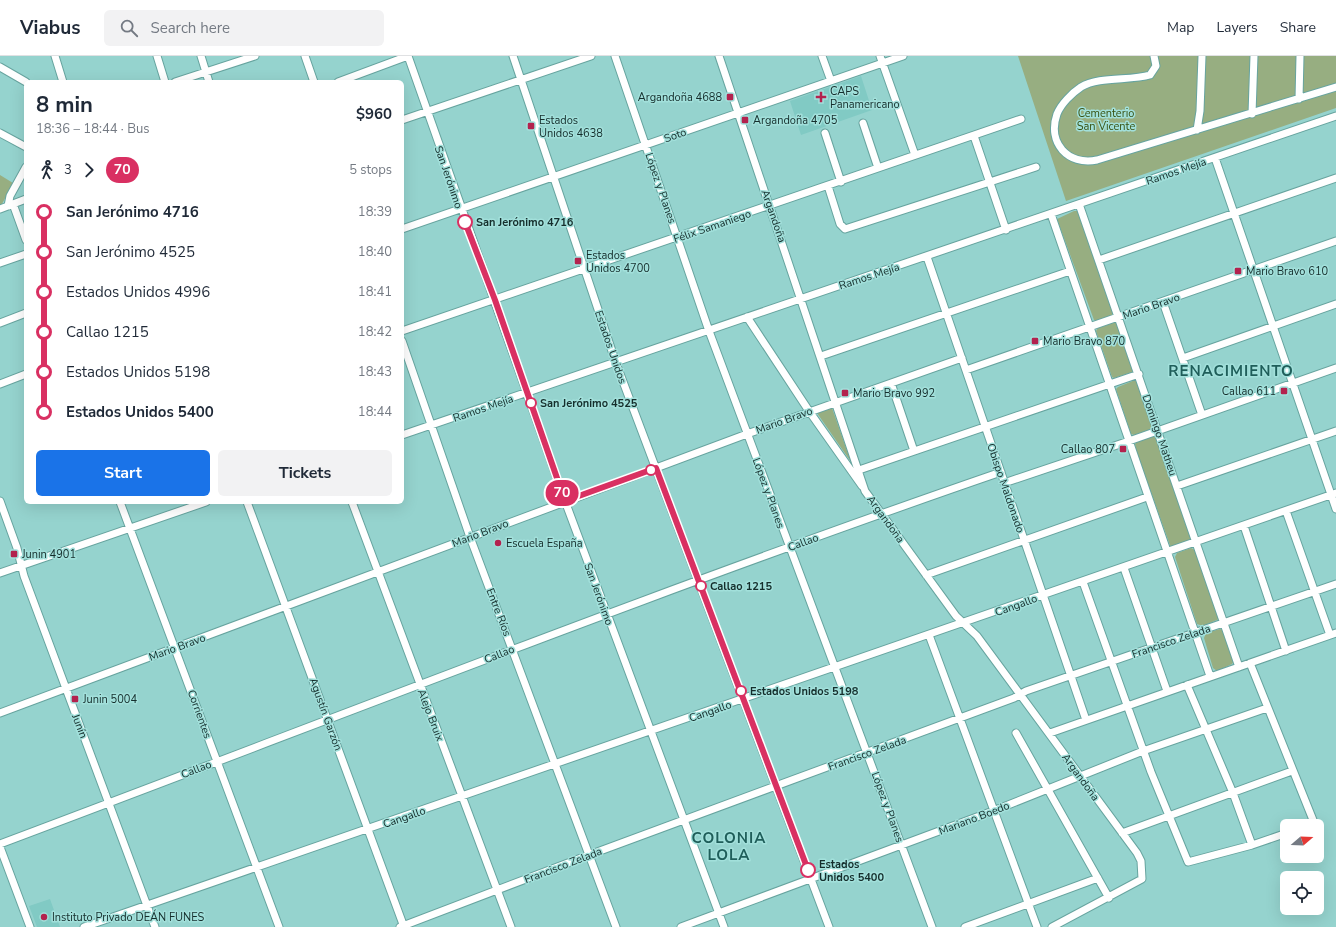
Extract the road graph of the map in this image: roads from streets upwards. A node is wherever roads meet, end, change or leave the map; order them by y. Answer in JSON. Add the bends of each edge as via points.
{"nodes":[{"id":1,"x":55,"y":56,"type":"edge"},
{"id":2,"x":157,"y":56,"type":"edge"},
{"id":3,"x":201,"y":56,"type":"edge"},
{"id":4,"x":256,"y":56,"type":"edge"},
{"id":5,"x":305,"y":56,"type":"edge"},
{"id":6,"x":408,"y":56,"type":"edge"},
{"id":7,"x":512,"y":56,"type":"edge"},
{"id":8,"x":591,"y":56,"type":"edge"},
{"id":9,"x":615,"y":56,"type":"edge"},
{"id":10,"x":719,"y":56,"type":"edge"},
{"id":11,"x":822,"y":56,"type":"edge"},
{"id":12,"x":903,"y":56,"type":"edge"},
{"id":13,"x":1154,"y":56,"type":"edge"},
{"id":14,"x":1202,"y":56,"type":"edge"},
{"id":15,"x":1254,"y":56,"type":"edge"},
{"id":16,"x":1300,"y":56,"type":"edge"},
{"id":17,"x":882,"y":59,"type":"edge"},
{"id":18,"x":0,"y":67,"type":"edge"},
{"id":19,"x":206,"y":72,"type":"junction"},
{"id":20,"x":62,"y":80,"type":"edge"},
{"id":21,"x":163,"y":80,"type":"edge"},
{"id":22,"x":181,"y":80,"type":"edge"},
{"id":23,"x":208,"y":80,"type":"edge"},
{"id":24,"x":313,"y":80,"type":"edge"},
{"id":25,"x":343,"y":80,"type":"edge"},
{"id":26,"x":521,"y":80,"type":"junction"},
{"id":27,"x":24,"y":81,"type":"edge"},
{"id":28,"x":831,"y":81,"type":"junction"},
{"id":29,"x":1336,"y":87,"type":"edge"},
{"id":30,"x":1299,"y":99,"type":"junction"},
{"id":31,"x":426,"y":112,"type":"junction"},
{"id":32,"x":739,"y":113,"type":"junction"},
{"id":33,"x":1252,"y":114,"type":"junction"},
{"id":34,"x":1336,"y":116,"type":"edge"},
{"id":35,"x":404,"y":119,"type":"edge"},
{"id":36,"x":1021,"y":119,"type":"dead end"},
{"id":37,"x":863,"y":123,"type":"dead end"},
{"id":38,"x":1197,"y":130,"type":"junction"},
{"id":39,"x":0,"y":133,"type":"edge"},
{"id":40,"x":825,"y":133,"type":"dead end"},
{"id":41,"x":974,"y":136,"type":"junction"},
{"id":42,"x":646,"y":145,"type":"junction"},
{"id":43,"x":24,"y":146,"type":"edge"},
{"id":44,"x":915,"y":155,"type":"junction"},
{"id":45,"x":1215,"y":158,"type":"junction"},
{"id":46,"x":1036,"y":167,"type":"dead end"},
{"id":47,"x":878,"y":168,"type":"junction"},
{"id":48,"x":24,"y":170,"type":"edge"},
{"id":49,"x":553,"y":177,"type":"junction"},
{"id":50,"x":1336,"y":178,"type":"edge"},
{"id":51,"x":841,"y":182,"type":"junction"},
{"id":52,"x":990,"y":183,"type":"junction"},
{"id":53,"x":828,"y":186,"type":"junction"},
{"id":54,"x":24,"y":200,"type":"edge"},
{"id":55,"x":1079,"y":204,"type":"junction"},
{"id":56,"x":10,"y":205,"type":"junction"},
{"id":57,"x":771,"y":206,"type":"junction"},
{"id":58,"x":0,"y":209,"type":"edge"},
{"id":59,"x":460,"y":209,"type":"junction"},
{"id":60,"x":1051,"y":214,"type":"junction"},
{"id":61,"x":1234,"y":214,"type":"junction"},
{"id":62,"x":404,"y":228,"type":"edge"},
{"id":63,"x":1006,"y":230,"type":"junction"},
{"id":64,"x":24,"y":236,"type":"edge"},
{"id":65,"x":678,"y":237,"type":"junction"},
{"id":66,"x":1336,"y":241,"type":"edge"},
{"id":67,"x":24,"y":255,"type":"edge"},
{"id":68,"x":927,"y":257,"type":"junction"},
{"id":69,"x":1099,"y":260,"type":"junction"},
{"id":70,"x":0,"y":263,"type":"edge"},
{"id":71,"x":584,"y":269,"type":"junction"},
{"id":72,"x":1254,"y":269,"type":"junction"},
{"id":73,"x":1070,"y":271,"type":"junction"},
{"id":74,"x":802,"y":298,"type":"junction"},
{"id":75,"x":495,"y":300,"type":"junction"},
{"id":76,"x":1163,"y":302,"type":"junction"},
{"id":77,"x":1336,"y":304,"type":"edge"},
{"id":78,"x":946,"y":313,"type":"junction"},
{"id":79,"x":24,"y":314,"type":"edge"},
{"id":80,"x":747,"y":317,"type":"junction"},
{"id":81,"x":1119,"y":317,"type":"junction"},
{"id":82,"x":0,"y":323,"type":"edge"},
{"id":83,"x":1273,"y":325,"type":"junction"},
{"id":84,"x":1090,"y":327,"type":"junction"},
{"id":85,"x":404,"y":330,"type":"edge"},
{"id":86,"x":709,"y":331,"type":"junction"},
{"id":87,"x":404,"y":347,"type":"edge"},
{"id":88,"x":820,"y":356,"type":"junction"},
{"id":89,"x":962,"y":358,"type":"junction"},
{"id":90,"x":1183,"y":358,"type":"junction"},
{"id":91,"x":616,"y":363,"type":"junction"},
{"id":92,"x":1336,"y":368,"type":"edge"},
{"id":93,"x":966,"y":370,"type":"junction"},
{"id":94,"x":1139,"y":374,"type":"junction"},
{"id":95,"x":24,"y":375,"type":"edge"},
{"id":96,"x":891,"y":383,"type":"junction"},
{"id":97,"x":1292,"y":383,"type":"junction"},
{"id":98,"x":0,"y":384,"type":"edge"},
{"id":99,"x":1110,"y":384,"type":"junction"},
{"id":100,"x":527,"y":393,"type":"junction"},
{"id":101,"x":835,"y":402,"type":"junction"},
{"id":102,"x":809,"y":411,"type":"junction"},
{"id":103,"x":1202,"y":415,"type":"junction"},
{"id":104,"x":431,"y":426,"type":"junction"},
{"id":105,"x":986,"y":428,"type":"junction"},
{"id":106,"x":1158,"y":431,"type":"junction"},
{"id":107,"x":1336,"y":431,"type":"edge"},
{"id":108,"x":404,"y":434,"type":"edge"},
{"id":109,"x":747,"y":434,"type":"junction"},
{"id":110,"x":1312,"y":439,"type":"junction"},
{"id":111,"x":1129,"y":441,"type":"junction"},
{"id":112,"x":914,"y":451,"type":"junction"},
{"id":113,"x":656,"y":468,"type":"junction"},
{"id":114,"x":859,"y":470,"type":"junction"},
{"id":115,"x":1001,"y":472,"type":"junction"},
{"id":116,"x":1004,"y":483,"type":"junction"},
{"id":117,"x":1177,"y":486,"type":"junction"},
{"id":118,"x":865,"y":491,"type":"junction"},
{"id":119,"x":1334,"y":494,"type":"edge"},
{"id":120,"x":1147,"y":497,"type":"junction"},
{"id":121,"x":565,"y":501,"type":"junction"},
{"id":122,"x":121,"y":504,"type":"edge"},
{"id":123,"x":200,"y":504,"type":"edge"},
{"id":124,"x":248,"y":504,"type":"edge"},
{"id":125,"x":353,"y":504,"type":"edge"},
{"id":126,"x":1,"y":505,"type":"edge"},
{"id":127,"x":1336,"y":509,"type":"edge"},
{"id":128,"x":1286,"y":511,"type":"junction"},
{"id":129,"x":882,"y":512,"type":"junction"},
{"id":130,"x":1244,"y":526,"type":"junction"},
{"id":131,"x":129,"y":528,"type":"junction"},
{"id":132,"x":470,"y":537,"type":"junction"},
{"id":133,"x":1024,"y":539,"type":"junction"},
{"id":134,"x":1197,"y":543,"type":"junction"},
{"id":135,"x":789,"y":547,"type":"junction"},
{"id":136,"x":1167,"y":553,"type":"junction"},
{"id":137,"x":22,"y":565,"type":"junction"},
{"id":138,"x":1124,"y":568,"type":"junction"},
{"id":139,"x":377,"y":572,"type":"junction"},
{"id":140,"x":0,"y":573,"type":"edge"},
{"id":141,"x":926,"y":575,"type":"junction"},
{"id":142,"x":699,"y":580,"type":"junction"},
{"id":143,"x":1084,"y":582,"type":"junction"},
{"id":144,"x":1336,"y":584,"type":"edge"},
{"id":145,"x":1314,"y":591,"type":"junction"},
{"id":146,"x":1043,"y":595,"type":"junction"},
{"id":147,"x":286,"y":606,"type":"junction"},
{"id":148,"x":1271,"y":607,"type":"junction"},
{"id":149,"x":607,"y":615,"type":"junction"},
{"id":150,"x":964,"y":623,"type":"junction"},
{"id":151,"x":1224,"y":623,"type":"junction"},
{"id":152,"x":1195,"y":633,"type":"junction"},
{"id":153,"x":1333,"y":634,"type":"edge"},
{"id":154,"x":929,"y":635,"type":"junction"},
{"id":155,"x":175,"y":648,"type":"junction"},
{"id":156,"x":1152,"y":648,"type":"junction"},
{"id":157,"x":513,"y":650,"type":"junction"},
{"id":158,"x":1286,"y":651,"type":"junction"},
{"id":159,"x":1112,"y":661,"type":"junction"},
{"id":160,"x":1250,"y":663,"type":"junction"},
{"id":161,"x":1239,"y":667,"type":"junction"},
{"id":162,"x":835,"y":668,"type":"junction"},
{"id":163,"x":1070,"y":675,"type":"junction"},
{"id":164,"x":1210,"y":676,"type":"junction"},
{"id":165,"x":419,"y":685,"type":"junction"},
{"id":166,"x":1187,"y":685,"type":"junction"},
{"id":167,"x":66,"y":688,"type":"junction"},
{"id":168,"x":1167,"y":691,"type":"junction"},
{"id":169,"x":1021,"y":694,"type":"junction"},
{"id":170,"x":744,"y":700,"type":"junction"},
{"id":171,"x":1127,"y":705,"type":"junction"},
{"id":172,"x":1267,"y":708,"type":"junction"},
{"id":173,"x":0,"y":713,"type":"edge"},
{"id":174,"x":960,"y":718,"type":"junction"},
{"id":175,"x":328,"y":719,"type":"junction"},
{"id":176,"x":1086,"y":720,"type":"junction"},
{"id":177,"x":1206,"y":728,"type":"junction"},
{"id":178,"x":651,"y":732,"type":"junction"},
{"id":179,"x":1016,"y":733,"type":"dead end"},
{"id":180,"x":1050,"y":733,"type":"junction"},
{"id":181,"x":1144,"y":751,"type":"junction"},
{"id":182,"x":868,"y":753,"type":"junction"},
{"id":183,"x":217,"y":762,"type":"junction"},
{"id":184,"x":555,"y":765,"type":"junction"},
{"id":185,"x":1292,"y":771,"type":"junction"},
{"id":186,"x":1080,"y":777,"type":"junction"},
{"id":187,"x":777,"y":786,"type":"junction"},
{"id":188,"x":1048,"y":789,"type":"junction"},
{"id":189,"x":1233,"y":793,"type":"junction"},
{"id":190,"x":462,"y":797,"type":"junction"},
{"id":191,"x":109,"y":803,"type":"junction"},
{"id":192,"x":993,"y":811,"type":"junction"},
{"id":193,"x":1170,"y":816,"type":"junction"},
{"id":194,"x":1313,"y":819,"type":"edge"},
{"id":195,"x":684,"y":820,"type":"junction"},
{"id":196,"x":369,"y":829,"type":"junction"},
{"id":197,"x":1122,"y":833,"type":"junction"},
{"id":198,"x":1280,"y":835,"type":"edge"},
{"id":199,"x":0,"y":844,"type":"edge"},
{"id":200,"x":902,"y":845,"type":"junction"},
{"id":201,"x":1252,"y":845,"type":"junction"},
{"id":202,"x":0,"y":847,"type":"edge"},
{"id":203,"x":589,"y":855,"type":"junction"},
{"id":204,"x":256,"y":867,"type":"junction"},
{"id":205,"x":1098,"y":878,"type":"junction"},
{"id":206,"x":811,"y":879,"type":"junction"},
{"id":207,"x":497,"y":890,"type":"junction"},
{"id":208,"x":1108,"y":898,"type":"junction"},
{"id":209,"x":1028,"y":903,"type":"junction"},
{"id":210,"x":147,"y":904,"type":"junction"},
{"id":211,"x":719,"y":913,"type":"junction"},
{"id":212,"x":30,"y":927,"type":"edge"},
{"id":213,"x":84,"y":927,"type":"edge"},
{"id":214,"x":155,"y":927,"type":"edge"},
{"id":215,"x":279,"y":927,"type":"edge"},
{"id":216,"x":403,"y":927,"type":"edge"},
{"id":217,"x":511,"y":927,"type":"edge"},
{"id":218,"x":616,"y":927,"type":"edge"},
{"id":219,"x":681,"y":927,"type":"edge"},
{"id":220,"x":724,"y":927,"type":"edge"},
{"id":221,"x":829,"y":927,"type":"edge"},
{"id":222,"x":932,"y":927,"type":"edge"},
{"id":223,"x":965,"y":927,"type":"edge"},
{"id":224,"x":1037,"y":927,"type":"edge"},
{"id":225,"x":1052,"y":927,"type":"edge"}],
"edges":[{"from":1,"to":20,"type":"street"},
{"from":2,"to":21,"type":"street"},
{"from":3,"to":19,"type":"street"},
{"from":4,"to":19,"type":"street"},
{"from":5,"to":24,"type":"street"},
{"from":6,"to":25,"type":"street"},
{"from":6,"to":31,"type":"street","name":"San Jerónimo"},
{"from":7,"to":26,"type":"street","name":"Estados Unidos"},
{"from":8,"to":26,"type":"street"},
{"from":9,"to":42,"type":"street","name":"López y Planes"},
{"from":10,"to":32,"type":"street","name":"Argandoña"},
{"from":11,"to":28,"type":"street"},
{"from":12,"to":17,"type":"street","name":"Soto"},
{"from":13,"to":38,"type":"street","via":[[1156,66],[1150,75],[1088,84],[1068,99],[1058,111],[1055,124],[1060,148],[1070,158],[1086,162]]},
{"from":14,"to":38,"type":"street"},
{"from":15,"to":33,"type":"street"},
{"from":16,"to":30,"type":"street"},
{"from":17,"to":28,"type":"street","name":"Soto"},
{"from":17,"to":44,"type":"street"},
{"from":18,"to":27,"type":"street"},
{"from":19,"to":22,"type":"street"},
{"from":19,"to":23,"type":"street"},
{"from":26,"to":31,"type":"street"},
{"from":26,"to":49,"type":"street","name":"Estados Unidos"},
{"from":28,"to":32,"type":"street","name":"Soto"},
{"from":29,"to":30,"type":"street"},
{"from":30,"to":33,"type":"street"},
{"from":31,"to":35,"type":"street"},
{"from":31,"to":59,"type":"street","name":"San Jerónimo"},
{"from":32,"to":42,"type":"street","name":"Soto"},
{"from":32,"to":57,"type":"street","name":"Argandoña"},
{"from":33,"to":38,"type":"street"},
{"from":34,"to":45,"type":"street","name":"Ramos Mejía"},
{"from":36,"to":41,"type":"street","name":"Félix Samaniego"},
{"from":37,"to":47,"type":"street"},
{"from":39,"to":43,"type":"street"},
{"from":40,"to":51,"type":"street"},
{"from":41,"to":44,"type":"street","name":"Félix Samaniego"},
{"from":41,"to":52,"type":"street"},
{"from":42,"to":49,"type":"street","name":"Soto"},
{"from":42,"to":65,"type":"street","name":"López y Planes"},
{"from":44,"to":47,"type":"street","name":"Félix Samaniego"},
{"from":45,"to":55,"type":"street","name":"Ramos Mejía"},
{"from":45,"to":61,"type":"street"},
{"from":46,"to":52,"type":"street"},
{"from":47,"to":51,"type":"street","name":"Félix Samaniego"},
{"from":48,"to":56,"type":"street","via":[[10,196]]},
{"from":49,"to":59,"type":"street","name":"Soto"},
{"from":49,"to":71,"type":"street","name":"Estados Unidos"},
{"from":50,"to":61,"type":"street"},
{"from":51,"to":53,"type":"street","name":"Félix Samaniego"},
{"from":52,"to":53,"type":"street","via":[[845,229],[840,224]]},
{"from":52,"to":63,"type":"street"},
{"from":53,"to":57,"type":"street","name":"Félix Samaniego"},
{"from":54,"to":56,"type":"street"},
{"from":55,"to":60,"type":"street","name":"Ramos Mejía"},
{"from":55,"to":69,"type":"street","name":"Domingo Matheu"},
{"from":56,"to":58,"type":"street"},
{"from":56,"to":64,"type":"street"},
{"from":57,"to":65,"type":"street","name":"Félix Samaniego"},
{"from":57,"to":74,"type":"street","name":"Argandoña"},
{"from":59,"to":62,"type":"street","name":"Soto"},
{"from":59,"to":75,"type":"street","name":"San Jerónimo"},
{"from":60,"to":63,"type":"street","name":"Ramos Mejía"},
{"from":60,"to":73,"type":"street"},
{"from":61,"to":69,"type":"street"},
{"from":61,"to":72,"type":"street"},
{"from":63,"to":68,"type":"street","name":"Ramos Mejía"},
{"from":65,"to":71,"type":"street","name":"Félix Samaniego"},
{"from":65,"to":86,"type":"street","name":"López y Planes"},
{"from":66,"to":72,"type":"street","name":"Mario Bravo"},
{"from":67,"to":70,"type":"street"},
{"from":68,"to":74,"type":"street","name":"Ramos Mejía"},
{"from":68,"to":78,"type":"street","name":"Obispo Maldonado"},
{"from":69,"to":81,"type":"street","name":"Domingo Matheu"},
{"from":71,"to":75,"type":"street","name":"Félix Samaniego"},
{"from":71,"to":91,"type":"street","name":"Estados Unidos"},
{"from":72,"to":76,"type":"street","name":"Mario Bravo"},
{"from":72,"to":83,"type":"street"},
{"from":73,"to":78,"type":"street"},
{"from":73,"to":84,"type":"street"},
{"from":74,"to":80,"type":"street","name":"Ramos Mejía"},
{"from":74,"to":88,"type":"street","name":"Argandoña"},
{"from":75,"to":85,"type":"street","name":"Félix Samaniego"},
{"from":75,"to":100,"type":"street","name":"San Jerónimo"},
{"from":76,"to":81,"type":"street","name":"Mario Bravo"},
{"from":76,"to":90,"type":"street"},
{"from":77,"to":83,"type":"street"},
{"from":78,"to":88,"type":"street"},
{"from":78,"to":89,"type":"street","name":"Obispo Maldonado"},
{"from":79,"to":82,"type":"street"},
{"from":80,"to":86,"type":"street","name":"Ramos Mejía"},
{"from":80,"to":102,"type":"street"},
{"from":81,"to":84,"type":"street","name":"Mario Bravo"},
{"from":81,"to":94,"type":"street","name":"Domingo Matheu"},
{"from":83,"to":90,"type":"street"},
{"from":83,"to":97,"type":"street"},
{"from":84,"to":93,"type":"street","name":"Mario Bravo"},
{"from":84,"to":99,"type":"street"},
{"from":86,"to":91,"type":"street","name":"Ramos Mejía"},
{"from":86,"to":109,"type":"street","name":"López y Planes"},
{"from":87,"to":104,"type":"street","name":"Entre Ríos"},
{"from":88,"to":101,"type":"street","name":"Argandoña"},
{"from":89,"to":93,"type":"street","name":"Obispo Maldonado"},
{"from":89,"to":96,"type":"street","name":"Mario Bravo"},
{"from":90,"to":103,"type":"street"},
{"from":91,"to":100,"type":"street","name":"Ramos Mejía"},
{"from":91,"to":113,"type":"street","name":"Estados Unidos"},
{"from":92,"to":97,"type":"street"},
{"from":93,"to":105,"type":"street","name":"Obispo Maldonado"},
{"from":94,"to":99,"type":"street"},
{"from":94,"to":106,"type":"street","name":"Domingo Matheu"},
{"from":95,"to":98,"type":"street"},
{"from":96,"to":101,"type":"street","name":"Mario Bravo"},
{"from":96,"to":112,"type":"street"},
{"from":97,"to":103,"type":"street"},
{"from":97,"to":110,"type":"street"},
{"from":99,"to":105,"type":"street"},
{"from":99,"to":111,"type":"street"},
{"from":100,"to":104,"type":"street","name":"Ramos Mejía"},
{"from":100,"to":121,"type":"street","name":"San Jerónimo"},
{"from":101,"to":102,"type":"street","name":"Mario Bravo"},
{"from":101,"to":114,"type":"street","name":"Argandoña"},
{"from":102,"to":109,"type":"street","name":"Mario Bravo"},
{"from":102,"to":118,"type":"street"},
{"from":103,"to":106,"type":"street"},
{"from":104,"to":108,"type":"street","name":"Ramos Mejía"},
{"from":104,"to":132,"type":"street","name":"Entre Ríos"},
{"from":105,"to":112,"type":"street"},
{"from":105,"to":115,"type":"street","name":"Obispo Maldonado"},
{"from":106,"to":111,"type":"street"},
{"from":106,"to":117,"type":"street","name":"Domingo Matheu"},
{"from":107,"to":110,"type":"street"},
{"from":109,"to":113,"type":"street","name":"Mario Bravo"},
{"from":109,"to":135,"type":"street","name":"López y Planes"},
{"from":110,"to":117,"type":"street"},
{"from":110,"to":119,"type":"street"},
{"from":111,"to":116,"type":"street"},
{"from":111,"to":120,"type":"street"},
{"from":112,"to":114,"type":"street"},
{"from":113,"to":121,"type":"street","name":"Mario Bravo"},
{"from":113,"to":142,"type":"street","name":"Estados Unidos"},
{"from":114,"to":118,"type":"street","name":"Argandoña"},
{"from":115,"to":116,"type":"street","name":"Obispo Maldonado"},
{"from":115,"to":129,"type":"street","name":"Callao"},
{"from":116,"to":133,"type":"street","name":"Obispo Maldonado"},
{"from":117,"to":134,"type":"street","name":"Domingo Matheu"},
{"from":118,"to":129,"type":"street","name":"Argandoña"},
{"from":119,"to":127,"type":"street"},
{"from":119,"to":128,"type":"street","name":"Cangallo"},
{"from":120,"to":133,"type":"street"},
{"from":120,"to":136,"type":"street"},
{"from":121,"to":132,"type":"street","name":"Mario Bravo"},
{"from":121,"to":149,"type":"street","name":"San Jerónimo"},
{"from":122,"to":131,"type":"street","name":"Corrientes"},
{"from":123,"to":131,"type":"street"},
{"from":124,"to":147,"type":"street","name":"Agustín Garzón"},
{"from":125,"to":139,"type":"street","name":"Alejo Bruix"},
{"from":126,"to":137,"type":"street","name":"Junín"},
{"from":128,"to":130,"type":"street","name":"Cangallo"},
{"from":128,"to":145,"type":"street"},
{"from":129,"to":135,"type":"street","name":"Callao"},
{"from":129,"to":141,"type":"street","name":"Argandoña"},
{"from":130,"to":134,"type":"street","name":"Cangallo"},
{"from":130,"to":148,"type":"street"},
{"from":131,"to":137,"type":"street"},
{"from":131,"to":155,"type":"street","name":"Corrientes"},
{"from":132,"to":139,"type":"street","name":"Mario Bravo"},
{"from":132,"to":157,"type":"street","name":"Entre Ríos"},
{"from":133,"to":141,"type":"street"},
{"from":133,"to":146,"type":"street","name":"Obispo Maldonado"},
{"from":134,"to":136,"type":"street","name":"Cangallo"},
{"from":134,"to":151,"type":"street","name":"Domingo Matheu"},
{"from":135,"to":142,"type":"street","name":"Callao"},
{"from":135,"to":162,"type":"street","name":"López y Planes"},
{"from":136,"to":138,"type":"street","name":"Cangallo"},
{"from":136,"to":152,"type":"street"},
{"from":137,"to":140,"type":"street"},
{"from":137,"to":167,"type":"street","name":"Junín"},
{"from":138,"to":143,"type":"street","name":"Cangallo"},
{"from":138,"to":156,"type":"street"},
{"from":139,"to":147,"type":"street","name":"Mario Bravo"},
{"from":139,"to":165,"type":"street","name":"Alejo Bruix"},
{"from":141,"to":150,"type":"street","name":"Argandoña"},
{"from":142,"to":149,"type":"street","name":"Callao"},
{"from":142,"to":170,"type":"street","name":"Estados Unidos"},
{"from":143,"to":146,"type":"street","name":"Cangallo"},
{"from":143,"to":159,"type":"street"},
{"from":144,"to":145,"type":"street","name":"Francisco Zelada"},
{"from":145,"to":148,"type":"street","name":"Francisco Zelada"},
{"from":145,"to":153,"type":"street"},
{"from":146,"to":150,"type":"street","name":"Cangallo"},
{"from":146,"to":163,"type":"street","name":"Obispo Maldonado"},
{"from":147,"to":155,"type":"street","name":"Mario Bravo"},
{"from":147,"to":175,"type":"street","name":"Agustín Garzón"},
{"from":148,"to":151,"type":"street","name":"Francisco Zelada"},
{"from":148,"to":158,"type":"street"},
{"from":149,"to":157,"type":"street","name":"Callao"},
{"from":149,"to":178,"type":"street","name":"San Jerónimo"},
{"from":150,"to":154,"type":"street","name":"Cangallo"},
{"from":150,"to":169,"type":"street","name":"Argandoña"},
{"from":151,"to":152,"type":"street","name":"Francisco Zelada"},
{"from":151,"to":161,"type":"street","name":"Domingo Matheu"},
{"from":152,"to":156,"type":"street","name":"Francisco Zelada"},
{"from":152,"to":164,"type":"street"},
{"from":153,"to":158,"type":"street"},
{"from":154,"to":162,"type":"street","name":"Cangallo"},
{"from":154,"to":174,"type":"street"},
{"from":155,"to":167,"type":"street","name":"Mario Bravo"},
{"from":155,"to":183,"type":"street","name":"Corrientes"},
{"from":156,"to":159,"type":"street","name":"Francisco Zelada"},
{"from":156,"to":168,"type":"street"},
{"from":157,"to":165,"type":"street","name":"Callao"},
{"from":157,"to":184,"type":"street","name":"Entre Ríos"},
{"from":158,"to":160,"type":"street"},
{"from":159,"to":163,"type":"street","name":"Francisco Zelada"},
{"from":159,"to":171,"type":"street"},
{"from":160,"to":161,"type":"street"},
{"from":160,"to":172,"type":"street"},
{"from":161,"to":164,"type":"street"},
{"from":162,"to":170,"type":"street","name":"Cangallo"},
{"from":162,"to":182,"type":"street","name":"López y Planes"},
{"from":163,"to":169,"type":"street","name":"Francisco Zelada"},
{"from":163,"to":176,"type":"street","name":"Obispo Maldonado"},
{"from":164,"to":166,"type":"street"},
{"from":165,"to":175,"type":"street","name":"Callao"},
{"from":165,"to":190,"type":"street","name":"Alejo Bruix"},
{"from":166,"to":168,"type":"street"},
{"from":166,"to":177,"type":"street"},
{"from":167,"to":173,"type":"street","name":"Mario Bravo"},
{"from":167,"to":191,"type":"street","name":"Junín"},
{"from":168,"to":171,"type":"street"},
{"from":169,"to":174,"type":"street","name":"Francisco Zelada"},
{"from":169,"to":180,"type":"street","name":"Argandoña"},
{"from":170,"to":178,"type":"street","name":"Cangallo"},
{"from":170,"to":187,"type":"street","name":"Estados Unidos"},
{"from":171,"to":176,"type":"street"},
{"from":171,"to":181,"type":"street"},
{"from":172,"to":177,"type":"street","name":"Mariano Boedo"},
{"from":172,"to":185,"type":"street"},
{"from":174,"to":182,"type":"street","name":"Francisco Zelada"},
{"from":174,"to":192,"type":"street"},
{"from":175,"to":183,"type":"street","name":"Callao"},
{"from":175,"to":196,"type":"street","name":"Agustín Garzón"},
{"from":176,"to":180,"type":"street"},
{"from":177,"to":181,"type":"street","name":"Mariano Boedo"},
{"from":177,"to":189,"type":"street"},
{"from":178,"to":184,"type":"street","name":"Cangallo"},
{"from":178,"to":195,"type":"street","name":"San Jerónimo"},
{"from":179,"to":188,"type":"street"},
{"from":180,"to":186,"type":"street","name":"Argandoña"},
{"from":181,"to":186,"type":"street","name":"Mariano Boedo"},
{"from":181,"to":193,"type":"street"},
{"from":182,"to":187,"type":"street","name":"Francisco Zelada"},
{"from":182,"to":200,"type":"street","name":"López y Planes"},
{"from":183,"to":191,"type":"street","name":"Callao"},
{"from":183,"to":204,"type":"street","name":"Corrientes"},
{"from":184,"to":190,"type":"street","name":"Cangallo"},
{"from":184,"to":203,"type":"street","name":"Entre Ríos"},
{"from":185,"to":189,"type":"street"},
{"from":185,"to":194,"type":"street"},
{"from":186,"to":188,"type":"street","name":"Mariano Boedo"},
{"from":186,"to":197,"type":"street","name":"Argandoña"},
{"from":187,"to":195,"type":"street","name":"Francisco Zelada"},
{"from":187,"to":206,"type":"street","name":"Estados Unidos"},
{"from":188,"to":192,"type":"street","name":"Mariano Boedo"},
{"from":188,"to":205,"type":"street"},
{"from":189,"to":193,"type":"street"},
{"from":189,"to":201,"type":"street"},
{"from":190,"to":196,"type":"street","name":"Cangallo"},
{"from":190,"to":207,"type":"street","name":"Alejo Bruix"},
{"from":191,"to":199,"type":"street","name":"Callao"},
{"from":191,"to":210,"type":"street","name":"Junín"},
{"from":192,"to":200,"type":"street","name":"Mariano Boedo"},
{"from":192,"to":209,"type":"street"},
{"from":193,"to":197,"type":"street"},
{"from":193,"to":201,"type":"street","via":[[1188,862]]},
{"from":195,"to":203,"type":"street","name":"Francisco Zelada"},
{"from":195,"to":211,"type":"street","name":"San Jerónimo"},
{"from":196,"to":204,"type":"street","name":"Cangallo"},
{"from":196,"to":216,"type":"street","name":"Agustín Garzón"},
{"from":197,"to":208,"type":"street","name":"Argandoña","via":[[1141,861],[1142,879]]},
{"from":198,"to":201,"type":"street"},
{"from":200,"to":206,"type":"street","name":"Mariano Boedo"},
{"from":200,"to":222,"type":"street","name":"López y Planes"},
{"from":202,"to":212,"type":"street"},
{"from":203,"to":207,"type":"street","name":"Francisco Zelada"},
{"from":203,"to":218,"type":"street","name":"Entre Ríos"},
{"from":204,"to":210,"type":"street","name":"Cangallo"},
{"from":204,"to":215,"type":"street","name":"Corrientes"},
{"from":205,"to":208,"type":"street"},
{"from":205,"to":209,"type":"street"},
{"from":206,"to":211,"type":"street","name":"Mariano Boedo"},
{"from":206,"to":221,"type":"street","name":"Estados Unidos"},
{"from":207,"to":216,"type":"street","name":"Francisco Zelada"},
{"from":207,"to":217,"type":"street","name":"Alejo Bruix"},
{"from":208,"to":225,"type":"street"},
{"from":209,"to":223,"type":"street"},
{"from":209,"to":224,"type":"street"},
{"from":210,"to":213,"type":"street","name":"Cangallo"},
{"from":210,"to":214,"type":"street","name":"Junín"},
{"from":211,"to":219,"type":"street","name":"Mariano Boedo"},
{"from":211,"to":220,"type":"street","name":"San Jerónimo"}]}
